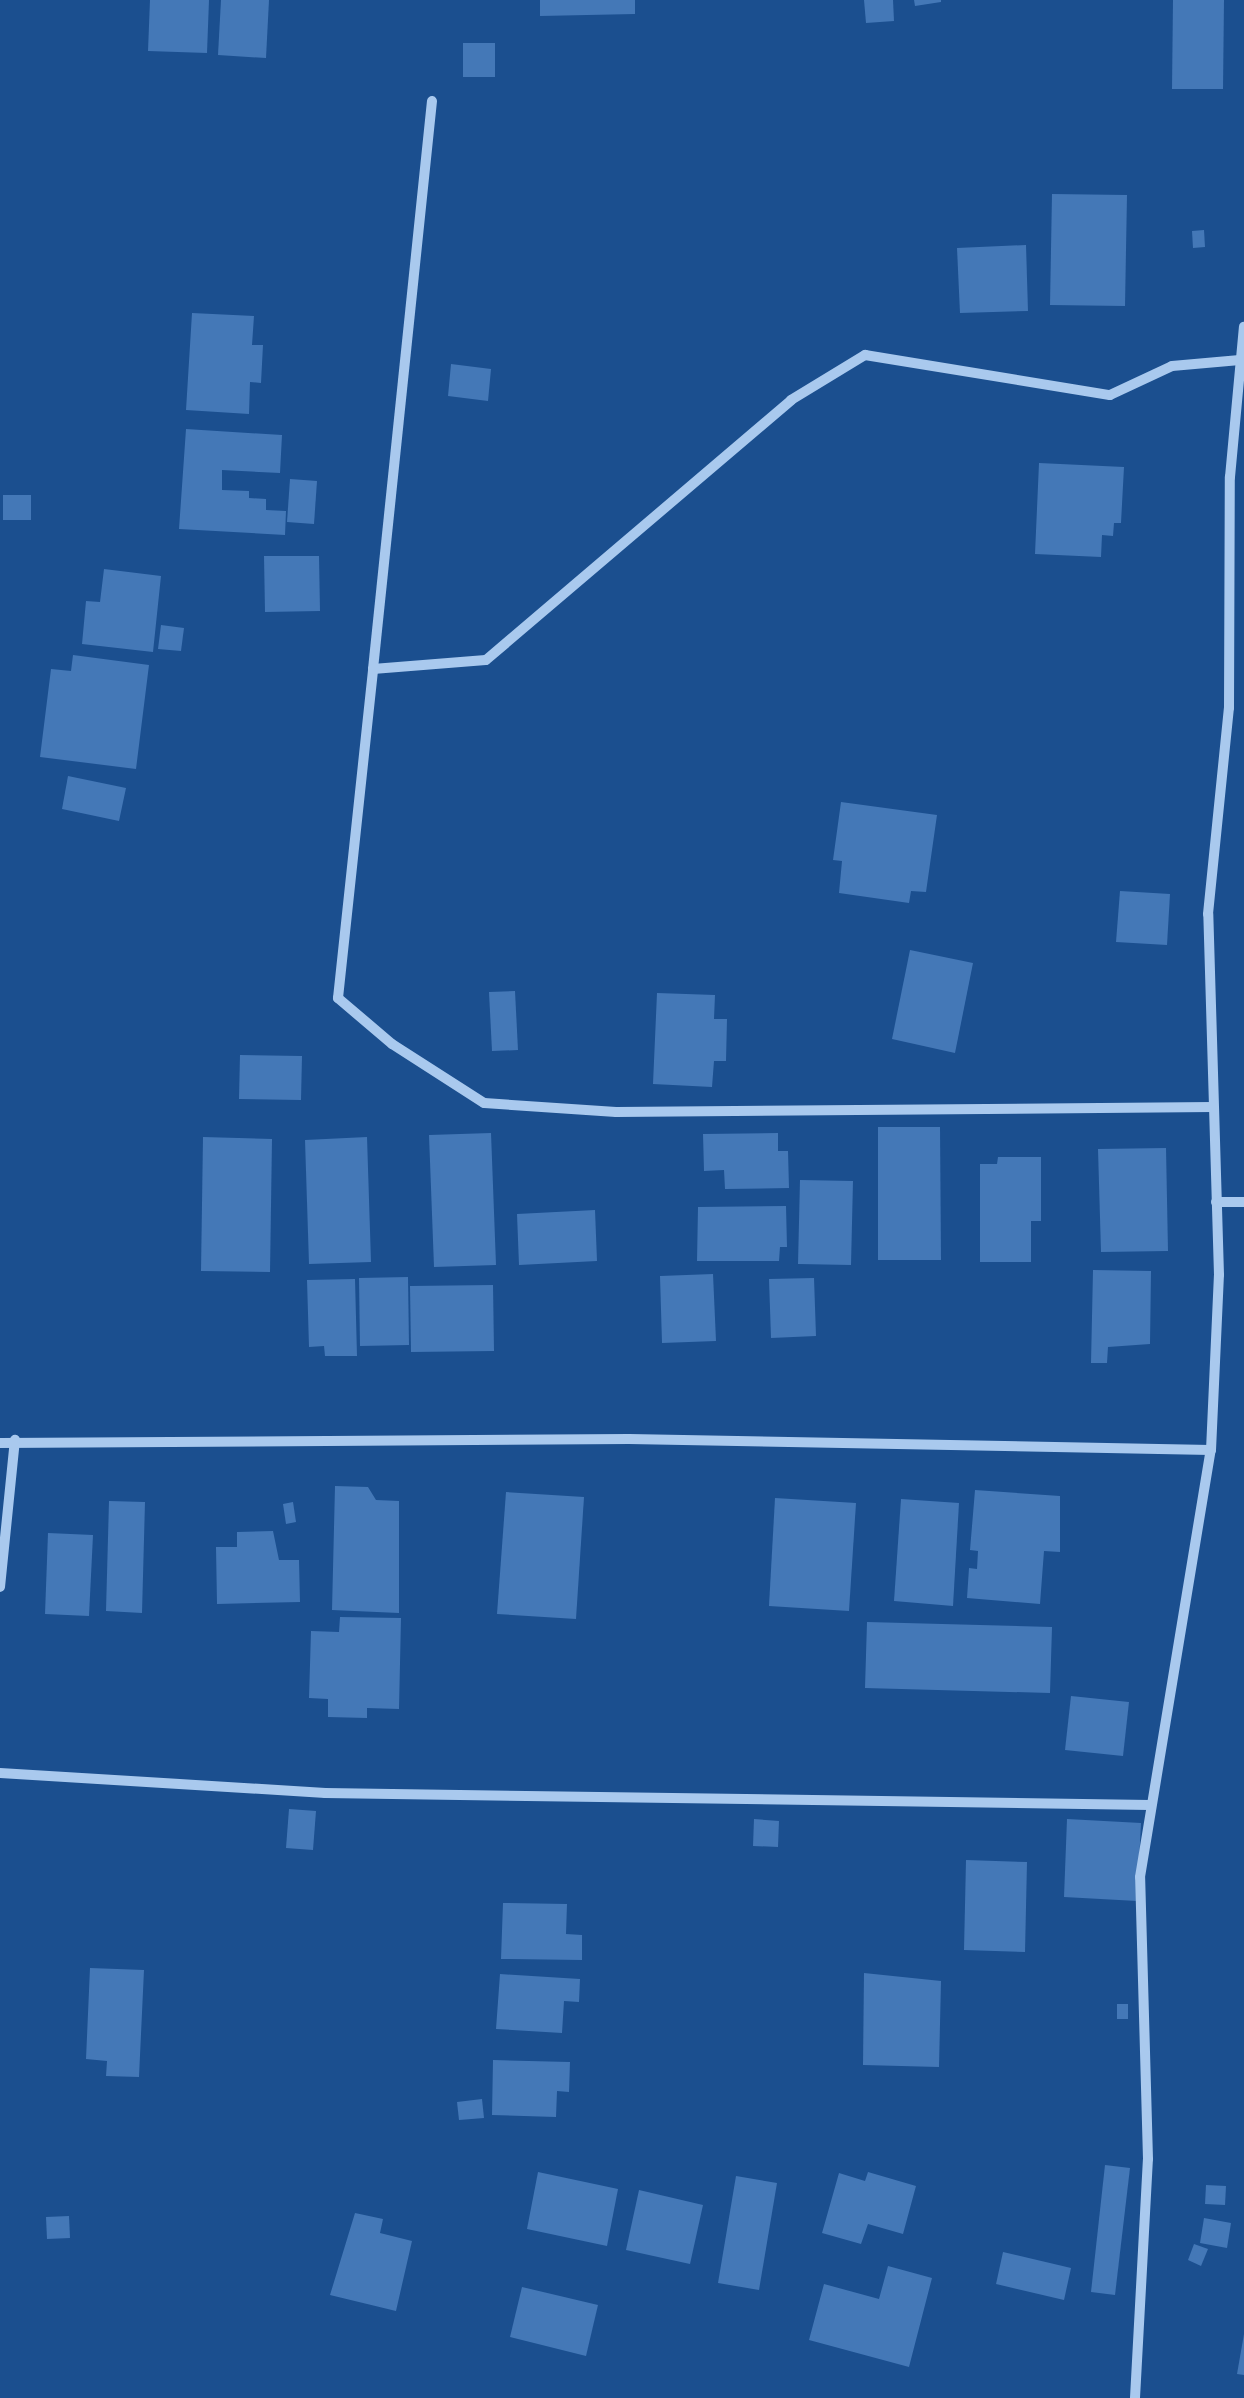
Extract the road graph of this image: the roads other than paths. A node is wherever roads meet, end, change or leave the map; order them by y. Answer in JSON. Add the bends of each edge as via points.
{"nodes":[{"id":1,"x":432,"y":101,"type":"dead end"},
{"id":2,"x":1244,"y":327,"type":"edge"},
{"id":3,"x":1240,"y":360,"type":"junction"},
{"id":4,"x":1230,"y":477,"type":"junction"},
{"id":5,"x":1244,"y":478,"type":"edge"},
{"id":6,"x":373,"y":669,"type":"junction"},
{"id":7,"x":1213,"y":1108,"type":"junction"},
{"id":8,"x":1216,"y":1202,"type":"junction"},
{"id":9,"x":1244,"y":1202,"type":"edge"},
{"id":10,"x":15,"y":1440,"type":"junction"},
{"id":11,"x":0,"y":1443,"type":"edge"},
{"id":12,"x":1211,"y":1450,"type":"junction"},
{"id":13,"x":0,"y":1587,"type":"edge"},
{"id":14,"x":0,"y":1773,"type":"edge"},
{"id":15,"x":1150,"y":1804,"type":"junction"},
{"id":16,"x":1135,"y":2398,"type":"edge"}],
"edges":[{"from":1,"to":6,"type":"street"},
{"from":2,"to":3,"type":"street"},
{"from":3,"to":4,"type":"street"},
{"from":3,"to":6,"type":"street","via":[[1172,366],[1110,395],[865,355],[791,400],[486,660]]},
{"from":4,"to":5,"type":"street"},
{"from":4,"to":7,"type":"street","via":[[1230,690],[1208,914]]},
{"from":6,"to":7,"type":"street","via":[[338,998],[392,1044],[484,1103],[616,1112]]},
{"from":7,"to":8,"type":"street"},
{"from":8,"to":9,"type":"street"},
{"from":8,"to":12,"type":"street"},
{"from":10,"to":11,"type":"street"},
{"from":10,"to":12,"type":"street","via":[[200,1445],[649,1439]]},
{"from":10,"to":13,"type":"street"},
{"from":12,"to":15,"type":"street"},
{"from":14,"to":15,"type":"street","via":[[325,1793]]},
{"from":15,"to":16,"type":"street","via":[[1140,1877],[1148,2158]]}]}
